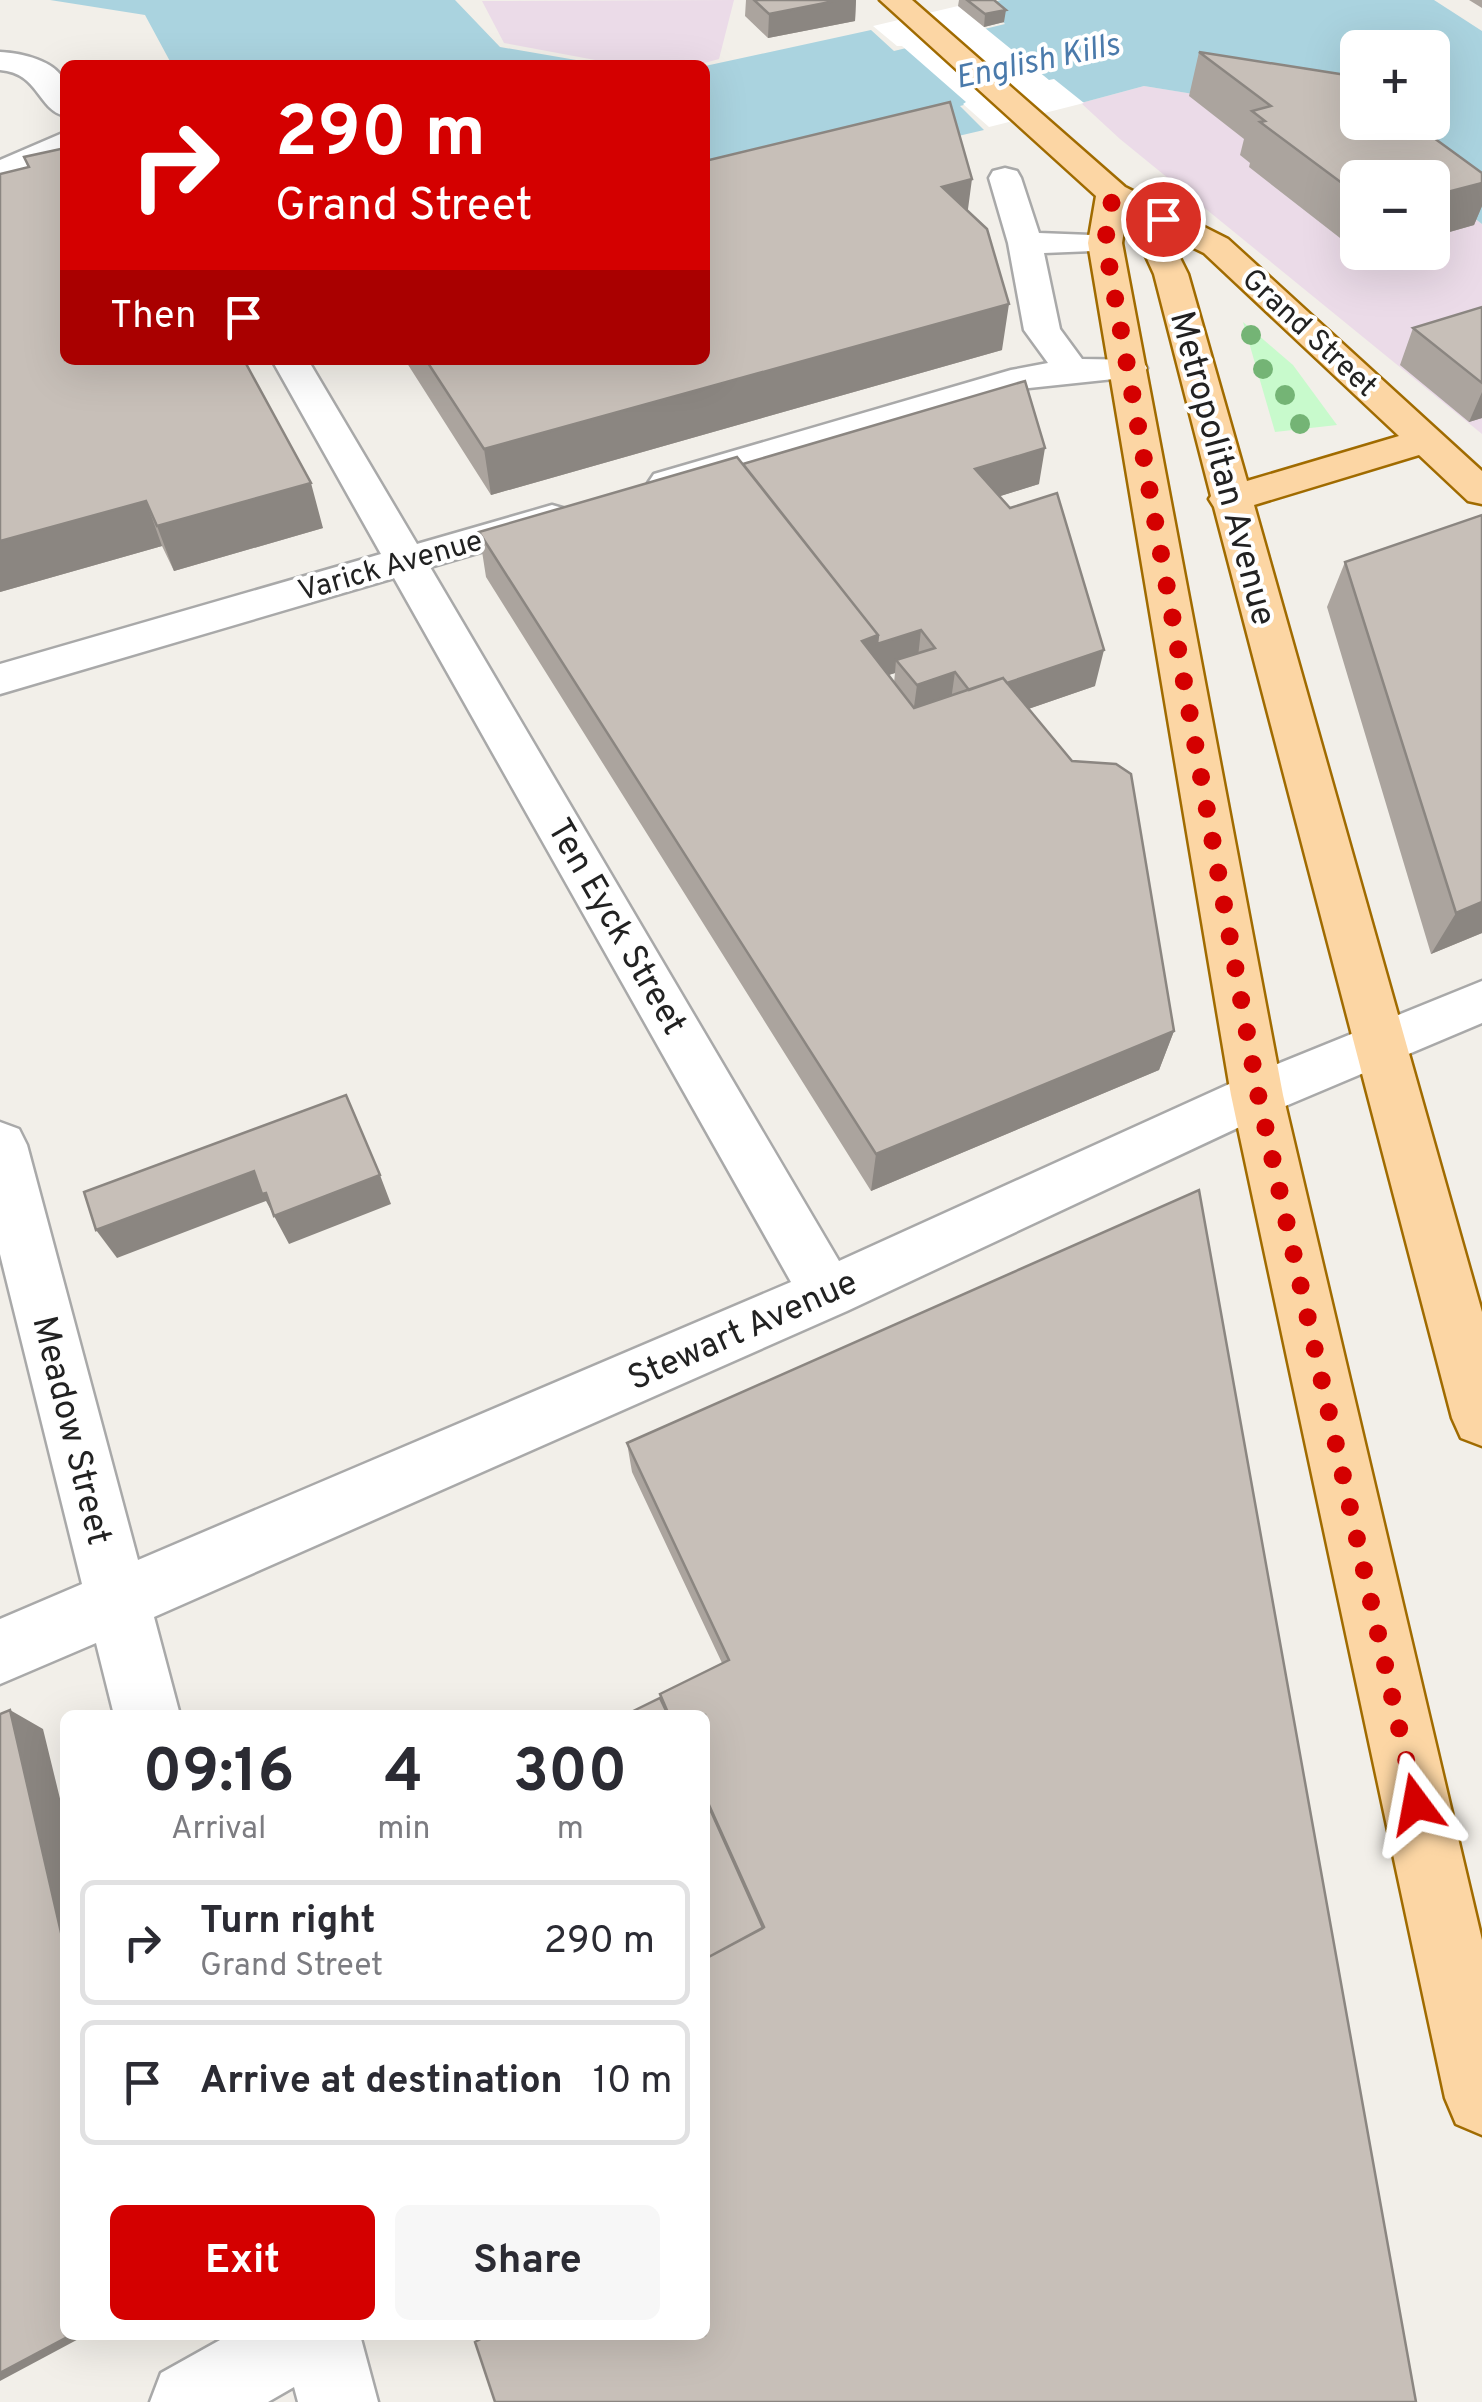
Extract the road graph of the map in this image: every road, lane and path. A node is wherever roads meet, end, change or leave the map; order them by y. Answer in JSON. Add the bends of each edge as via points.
{"nodes":[{"id":1,"x":906,"y":6,"type":"edge"},
{"id":2,"x":0,"y":61,"type":"edge"},
{"id":3,"x":60,"y":100,"type":"edge"},
{"id":4,"x":60,"y":144,"type":"edge"},
{"id":5,"x":0,"y":172,"type":"edge"},
{"id":6,"x":1004,"y":178,"type":"dead end"},
{"id":7,"x":1113,"y":194,"type":"junction"},
{"id":8,"x":1105,"y":242,"type":"junction"},
{"id":9,"x":1025,"y":243,"type":"junction"},
{"id":10,"x":293,"y":365,"type":"edge"},
{"id":11,"x":1129,"y":368,"type":"junction"},
{"id":12,"x":1072,"y":370,"type":"junction"},
{"id":13,"x":1423,"y":441,"type":"junction"},
{"id":14,"x":1482,"y":492,"type":"edge"},
{"id":15,"x":632,"y":494,"type":"edge"},
{"id":16,"x":1230,"y":499,"type":"junction"},
{"id":17,"x":594,"y":505,"type":"edge"},
{"id":18,"x":408,"y":560,"type":"junction"},
{"id":19,"x":0,"y":680,"type":"edge"},
{"id":20,"x":1312,"y":780,"type":"junction"},
{"id":21,"x":1482,"y":1001,"type":"edge"},
{"id":22,"x":1382,"y":1045,"type":"junction"},
{"id":23,"x":1258,"y":1094,"type":"junction"},
{"id":24,"x":0,"y":1145,"type":"edge"},
{"id":25,"x":827,"y":1292,"type":"junction"},
{"id":26,"x":1482,"y":1418,"type":"edge"},
{"id":27,"x":117,"y":1601,"type":"junction"},
{"id":28,"x":0,"y":1652,"type":"edge"},
{"id":29,"x":145,"y":1710,"type":"edge"},
{"id":30,"x":1482,"y":2098,"type":"edge"},
{"id":31,"x":297,"y":2340,"type":"edge"},
{"id":32,"x":321,"y":2340,"type":"edge"},
{"id":33,"x":190,"y":2402,"type":"edge"},
{"id":34,"x":338,"y":2402,"type":"edge"}],
"edges":[{"from":1,"to":7,"type":"main road","name":"Grand Street"},
{"from":2,"to":3,"type":"street","via":[[39,72]]},
{"from":4,"to":5,"type":"street"},
{"from":6,"to":9,"type":"street"},
{"from":7,"to":8,"type":"main road","name":"Metropolitan Avenue"},
{"from":7,"to":13,"type":"main road","name":"Grand Street","via":[[1216,246]]},
{"from":7,"to":16,"type":"main road","name":"Metropolitan Avenue","via":[[1162,247]]},
{"from":8,"to":9,"type":"street"},
{"from":8,"to":11,"type":"main road","name":"Metropolitan Avenue"},
{"from":9,"to":12,"type":"street","via":[[1042,330]]},
{"from":10,"to":18,"type":"street","name":"Ten Eyck Street"},
{"from":11,"to":12,"type":"street"},
{"from":11,"to":20,"type":"main road","via":[[1160,378],[1172,390],[1219,575]]},
{"from":11,"to":23,"type":"main road","name":"Metropolitan Avenue"},
{"from":12,"to":15,"type":"street","via":[[1024,378]]},
{"from":13,"to":14,"type":"main road","name":"Grand Street"},
{"from":13,"to":16,"type":"main road"},
{"from":16,"to":20,"type":"main road","name":"Metropolitan Avenue"},
{"from":17,"to":18,"type":"street","name":"Varick Avenue"},
{"from":18,"to":19,"type":"street","name":"Varick Avenue"},
{"from":18,"to":25,"type":"street","name":"Ten Eyck Street"},
{"from":20,"to":22,"type":"main road","name":"Metropolitan Avenue"},
{"from":21,"to":22,"type":"street","name":"Stewart Avenue"},
{"from":22,"to":23,"type":"street","name":"Stewart Avenue"},
{"from":22,"to":26,"type":"main road","name":"Metropolitan Avenue"},
{"from":23,"to":25,"type":"street","name":"Stewart Avenue"},
{"from":23,"to":30,"type":"main road","name":"Metropolitan Avenue"},
{"from":24,"to":27,"type":"street","name":"Meadow Street"},
{"from":25,"to":27,"type":"street","name":"Stewart Avenue"},
{"from":27,"to":28,"type":"street","name":"Stewart Avenue"},
{"from":27,"to":29,"type":"street","name":"Meadow Street"},
{"from":31,"to":33,"type":"street"},
{"from":32,"to":34,"type":"street"}]}
